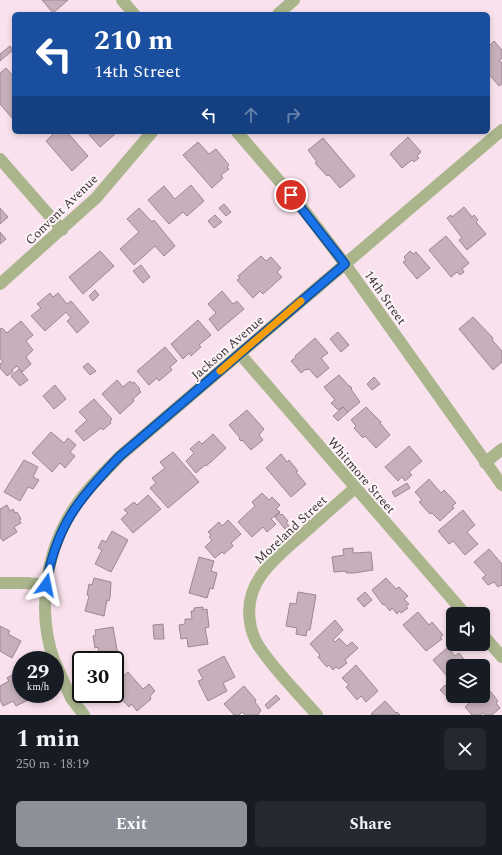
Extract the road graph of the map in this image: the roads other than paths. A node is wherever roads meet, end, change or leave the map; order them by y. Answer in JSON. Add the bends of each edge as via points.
{"nodes":[{"id":1,"x":122,"y":0,"type":"edge"},
{"id":2,"x":294,"y":0,"type":"edge"},
{"id":3,"x":132,"y":12,"type":"edge"},
{"id":4,"x":280,"y":12,"type":"edge"},
{"id":5,"x":502,"y":130,"type":"edge"},
{"id":6,"x":150,"y":134,"type":"edge"},
{"id":7,"x":239,"y":134,"type":"edge"},
{"id":8,"x":0,"y":159,"type":"edge"},
{"id":9,"x":62,"y":230,"type":"junction"},
{"id":10,"x":345,"y":264,"type":"junction"},
{"id":11,"x":0,"y":284,"type":"edge"},
{"id":12,"x":240,"y":354,"type":"junction"},
{"id":13,"x":502,"y":449,"type":"edge"},
{"id":14,"x":485,"y":463,"type":"junction"},
{"id":15,"x":502,"y":485,"type":"edge"},
{"id":16,"x":355,"y":488,"type":"junction"},
{"id":17,"x":0,"y":583,"type":"edge"},
{"id":18,"x":46,"y":585,"type":"junction"},
{"id":19,"x":459,"y":607,"type":"edge"},
{"id":20,"x":490,"y":643,"type":"edge"},
{"id":21,"x":52,"y":651,"type":"edge"},
{"id":22,"x":502,"y":657,"type":"edge"},
{"id":23,"x":64,"y":682,"type":"edge"},
{"id":24,"x":84,"y":715,"type":"edge"},
{"id":25,"x":317,"y":715,"type":"edge"}],
"edges":[{"from":1,"to":3,"type":"street"},
{"from":2,"to":4,"type":"street"},
{"from":5,"to":10,"type":"street","name":"Jackson Avenue"},
{"from":6,"to":9,"type":"street","name":"Convent Avenue","via":[[96,198]]},
{"from":7,"to":10,"type":"street","name":"14th Street","via":[[300,205]]},
{"from":8,"to":9,"type":"street"},
{"from":9,"to":11,"type":"street","name":"Convent Avenue"},
{"from":10,"to":12,"type":"street","name":"Jackson Avenue"},
{"from":10,"to":14,"type":"street","name":"14th Street"},
{"from":12,"to":16,"type":"street","name":"Whitmore Street"},
{"from":12,"to":18,"type":"street","name":"Jackson Avenue","via":[[120,456],[92,485],[65,524],[56,546]]},
{"from":13,"to":14,"type":"street"},
{"from":14,"to":15,"type":"street","name":"14th Street"},
{"from":16,"to":19,"type":"street","name":"Whitmore Street"},
{"from":16,"to":25,"type":"street","name":"Moreland Street","via":[[262,573],[250,601],[251,630],[257,644]]},
{"from":17,"to":18,"type":"street"},
{"from":18,"to":21,"type":"street","name":"Jackson Avenue","via":[[47,633]]},
{"from":20,"to":22,"type":"street"},
{"from":23,"to":24,"type":"street","name":"Jackson Avenue","via":[[71,698]]}]}
